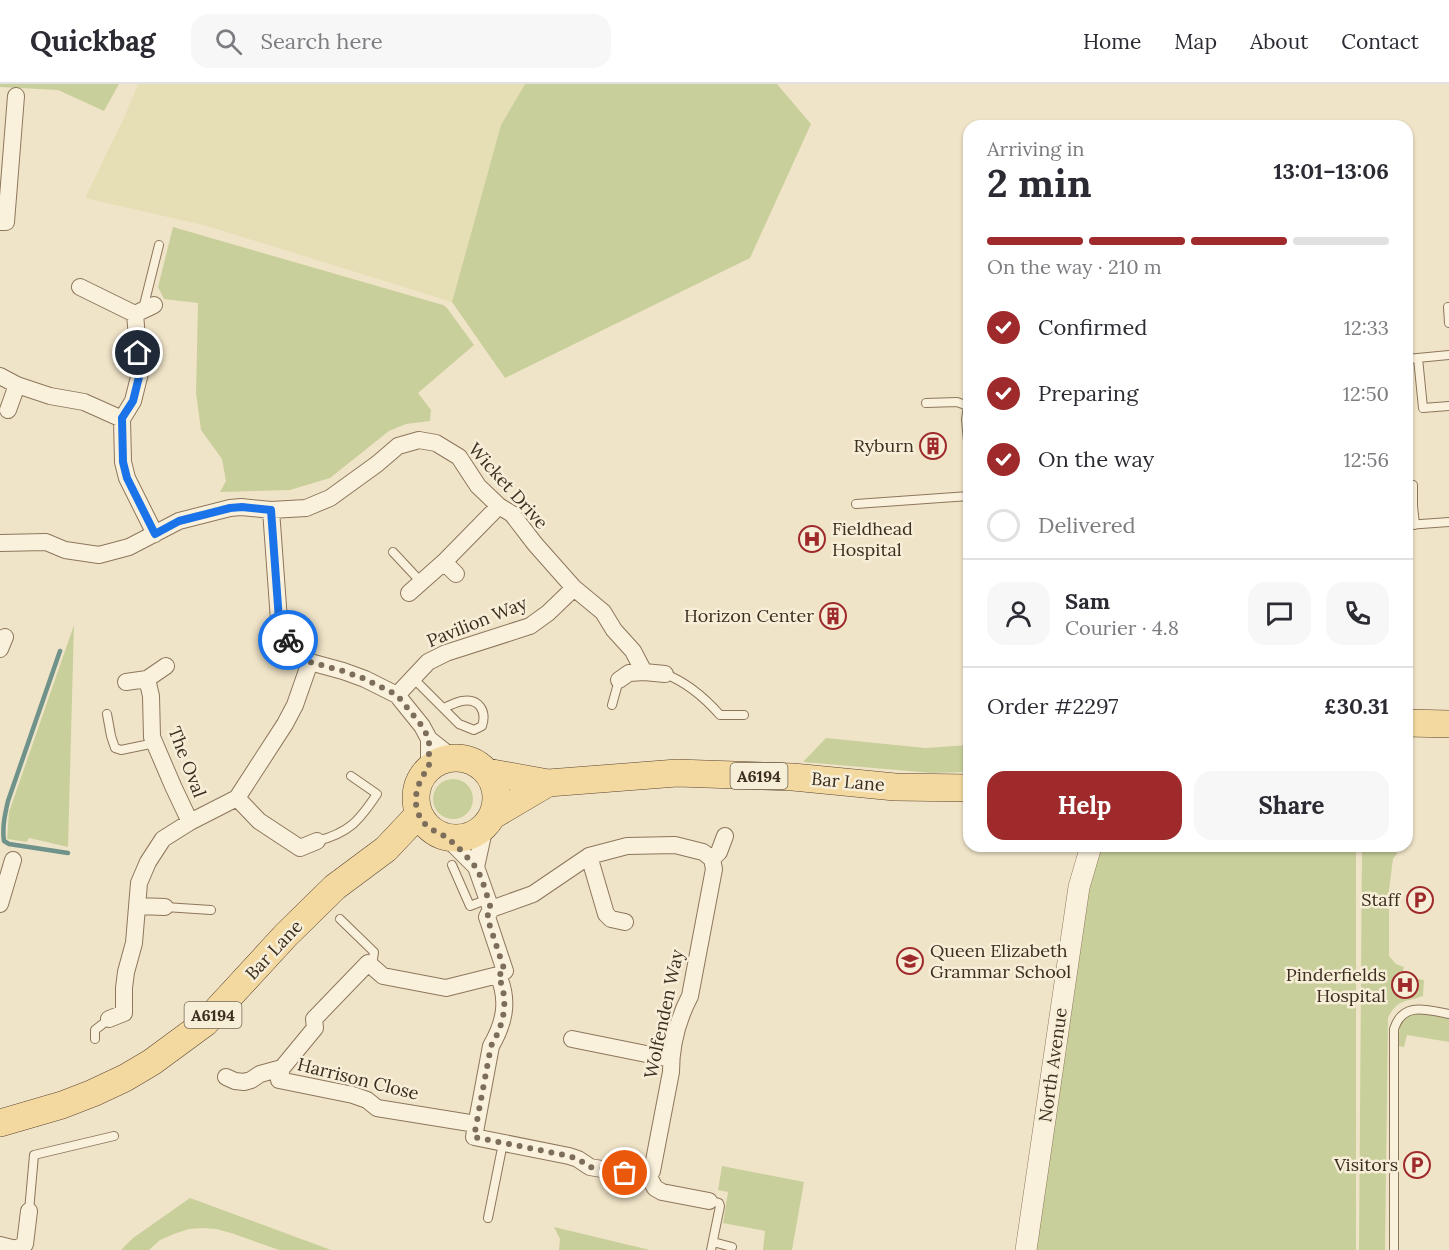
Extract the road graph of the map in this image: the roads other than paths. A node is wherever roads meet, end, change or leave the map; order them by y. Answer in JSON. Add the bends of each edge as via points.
{"nodes":[{"id":1,"x":16,"y":96,"type":"dead end"},
{"id":2,"x":3,"y":222,"type":"edge"},
{"id":3,"x":159,"y":245,"type":"dead end"},
{"id":4,"x":80,"y":287,"type":"dead end"},
{"id":5,"x":1448,"y":307,"type":"edge"},
{"id":6,"x":144,"y":310,"type":"junction"},
{"id":7,"x":1449,"y":323,"type":"edge"},
{"id":8,"x":1449,"y":355,"type":"edge"},
{"id":9,"x":1413,"y":358,"type":"edge"},
{"id":10,"x":1418,"y":358,"type":"junction"},
{"id":11,"x":0,"y":376,"type":"edge"},
{"id":12,"x":17,"y":386,"type":"junction"},
{"id":13,"x":927,"y":403,"type":"dead end"},
{"id":14,"x":963,"y":404,"type":"edge"},
{"id":15,"x":1449,"y":406,"type":"edge"},
{"id":16,"x":8,"y":410,"type":"dead end"},
{"id":17,"x":122,"y":418,"type":"junction"},
{"id":18,"x":1413,"y":485,"type":"dead end"},
{"id":19,"x":963,"y":496,"type":"edge"},
{"id":20,"x":856,"y":504,"type":"dead end"},
{"id":21,"x":499,"y":506,"type":"junction"},
{"id":22,"x":1413,"y":506,"type":"edge"},
{"id":23,"x":271,"y":510,"type":"junction"},
{"id":24,"x":1449,"y":522,"type":"edge"},
{"id":25,"x":1413,"y":525,"type":"edge"},
{"id":26,"x":155,"y":534,"type":"junction"},
{"id":27,"x":0,"y":543,"type":"edge"},
{"id":28,"x":393,"y":552,"type":"dead end"},
{"id":29,"x":444,"y":562,"type":"junction"},
{"id":30,"x":456,"y":574,"type":"dead end"},
{"id":31,"x":415,"y":588,"type":"joint"},
{"id":32,"x":574,"y":588,"type":"junction"},
{"id":33,"x":310,"y":662,"type":"junction"},
{"id":34,"x":166,"y":666,"type":"dead end"},
{"id":35,"x":644,"y":672,"type":"junction"},
{"id":36,"x":665,"y":674,"type":"joint"},
{"id":37,"x":413,"y":678,"type":"junction"},
{"id":38,"x":147,"y":679,"type":"junction"},
{"id":39,"x":619,"y":680,"type":"joint"},
{"id":40,"x":126,"y":682,"type":"dead end"},
{"id":41,"x":397,"y":695,"type":"junction"},
{"id":42,"x":612,"y":705,"type":"dead end"},
{"id":43,"x":443,"y":708,"type":"junction"},
{"id":44,"x":107,"y":714,"type":"dead end"},
{"id":45,"x":744,"y":715,"type":"dead end"},
{"id":46,"x":1413,"y":723,"type":"edge"},
{"id":47,"x":1449,"y":724,"type":"edge"},
{"id":48,"x":429,"y":739,"type":"junction"},
{"id":49,"x":155,"y":743,"type":"junction"},
{"id":50,"x":441,"y":763,"type":"junction"},
{"id":51,"x":487,"y":772,"type":"junction"},
{"id":52,"x":351,"y":776,"type":"dead end"},
{"id":53,"x":548,"y":783,"type":"junction"},
{"id":54,"x":963,"y":788,"type":"edge"},
{"id":55,"x":237,"y":798,"type":"junction"},
{"id":56,"x":419,"y":814,"type":"junction"},
{"id":57,"x":488,"y":821,"type":"junction"},
{"id":58,"x":190,"y":822,"type":"junction"},
{"id":59,"x":442,"y":835,"type":"junction"},
{"id":60,"x":725,"y":836,"type":"dead end"},
{"id":61,"x":316,"y":841,"type":"joint"},
{"id":62,"x":386,"y":849,"type":"junction"},
{"id":63,"x":1089,"y":852,"type":"edge"},
{"id":64,"x":589,"y":856,"type":"junction"},
{"id":65,"x":712,"y":859,"type":"junction"},
{"id":66,"x":13,"y":860,"type":"dead end"},
{"id":67,"x":452,"y":865,"type":"dead end"},
{"id":68,"x":476,"y":867,"type":"junction"},
{"id":69,"x":0,"y":904,"type":"edge"},
{"id":70,"x":489,"y":904,"type":"junction"},
{"id":71,"x":137,"y":906,"type":"junction"},
{"id":72,"x":165,"y":907,"type":"joint"},
{"id":73,"x":211,"y":910,"type":"dead end"},
{"id":74,"x":340,"y":919,"type":"dead end"},
{"id":75,"x":625,"y":922,"type":"dead end"},
{"id":76,"x":372,"y":967,"type":"junction"},
{"id":77,"x":498,"y":975,"type":"junction"},
{"id":78,"x":1449,"y":1014,"type":"edge"},
{"id":79,"x":109,"y":1019,"type":"joint"},
{"id":80,"x":95,"y":1039,"type":"dead end"},
{"id":81,"x":572,"y":1040,"type":"dead end"},
{"id":82,"x":671,"y":1059,"type":"junction"},
{"id":83,"x":282,"y":1068,"type":"junction"},
{"id":84,"x":226,"y":1077,"type":"dead end"},
{"id":85,"x":0,"y":1123,"type":"edge"},
{"id":86,"x":476,"y":1124,"type":"junction"},
{"id":87,"x":114,"y":1136,"type":"dead end"},
{"id":88,"x":503,"y":1143,"type":"junction"},
{"id":89,"x":648,"y":1175,"type":"junction"},
{"id":90,"x":709,"y":1201,"type":"joint"},
{"id":91,"x":29,"y":1211,"type":"joint"},
{"id":92,"x":488,"y":1218,"type":"dead end"},
{"id":93,"x":0,"y":1245,"type":"edge"},
{"id":94,"x":712,"y":1246,"type":"edge"},
{"id":95,"x":732,"y":1246,"type":"dead end"},
{"id":96,"x":1026,"y":1250,"type":"edge"},
{"id":97,"x":1394,"y":1250,"type":"edge"}],
"edges":[{"from":1,"to":2,"type":"street"},
{"from":3,"to":6,"type":"lane"},
{"from":4,"to":6,"type":"street"},
{"from":5,"to":7,"type":"lane"},
{"from":6,"to":17,"type":"street","via":[[140,373],[133,401]]},
{"from":8,"to":10,"type":"lane"},
{"from":9,"to":10,"type":"lane"},
{"from":10,"to":15,"type":"lane","via":[[1423,408]]},
{"from":11,"to":12,"type":"street"},
{"from":12,"to":16,"type":"street"},
{"from":12,"to":17,"type":"street","via":[[84,402]]},
{"from":13,"to":14,"type":"lane"},
{"from":17,"to":26,"type":"street","via":[[127,478]]},
{"from":18,"to":22,"type":"lane"},
{"from":19,"to":20,"type":"lane"},
{"from":21,"to":23,"type":"street","name":"Wicket Drive","via":[[478,486],[459,457],[436,442],[419,440],[398,446],[330,498],[306,508]]},
{"from":21,"to":29,"type":"street"},
{"from":21,"to":32,"type":"street","name":"Wicket Drive","via":[[512,514]]},
{"from":23,"to":26,"type":"street","name":"Wicket Drive","via":[[230,508],[179,521]]},
{"from":23,"to":33,"type":"street","via":[[279,620],[293,647]]},
{"from":24,"to":25,"type":"lane"},
{"from":26,"to":27,"type":"street","name":"Wicket Drive","via":[[129,548],[99,555],[65,550],[46,542]]},
{"from":28,"to":31,"type":"lane"},
{"from":29,"to":30,"type":"street"},
{"from":29,"to":31,"type":"street"},
{"from":32,"to":35,"type":"street","name":"Wicket Drive","via":[[603,612]]},
{"from":32,"to":37,"type":"street","name":"Pavilion Way","via":[[530,626],[446,652],[428,662]]},
{"from":33,"to":41,"type":"street","via":[[365,679]]},
{"from":33,"to":55,"type":"street","via":[[285,724]]},
{"from":34,"to":38,"type":"street"},
{"from":35,"to":36,"type":"street"},
{"from":35,"to":39,"type":"street","via":[[629,672]]},
{"from":36,"to":45,"type":"lane","via":[[679,679],[720,715]]},
{"from":37,"to":41,"type":"street","name":"Pavilion Way"},
{"from":37,"to":43,"type":"lane"},
{"from":38,"to":40,"type":"street"},
{"from":38,"to":49,"type":"street","name":"The Oval"},
{"from":39,"to":42,"type":"lane"},
{"from":41,"to":48,"type":"street"},
{"from":43,"to":43,"type":"lane","via":[[459,724],[474,730],[482,726],[485,718],[481,706],[468,701]]},
{"from":44,"to":49,"type":"lane","via":[[116,748]]},
{"from":46,"to":47,"type":"main road"},
{"from":48,"to":50,"type":"street"},
{"from":48,"to":50,"type":"street"},
{"from":49,"to":58,"type":"street","name":"The Oval"},
{"from":50,"to":51,"type":"main road","number":"A6194","via":[[463,758]]},
{"from":50,"to":56,"type":"main road","via":[[422,777],[417,788]]},
{"from":51,"to":53,"type":"main road","name":"Bar Lane","number":"A6194"},
{"from":51,"to":57,"type":"main road","via":[[496,794]]},
{"from":52,"to":61,"type":"lane","via":[[377,794],[353,824],[340,834]]},
{"from":53,"to":54,"type":"main road","name":"Bar Lane","number":"A6194","via":[[676,773]]},
{"from":53,"to":57,"type":"main road","name":"Bar Lane","number":"A6194"},
{"from":55,"to":58,"type":"street"},
{"from":55,"to":61,"type":"street","via":[[259,821],[300,848]]},
{"from":56,"to":59,"type":"main road","via":[[427,826]]},
{"from":56,"to":62,"type":"main road","name":"Bar Lane","number":"A6194"},
{"from":57,"to":59,"type":"main road","number":"A6194","via":[[465,837]]},
{"from":57,"to":68,"type":"street"},
{"from":58,"to":71,"type":"street","via":[[163,839],[148,862],[139,883]]},
{"from":59,"to":62,"type":"main road","name":"Bar Lane","number":"A6194"},
{"from":59,"to":68,"type":"street"},
{"from":60,"to":65,"type":"street","name":"Wolfenden Way"},
{"from":62,"to":85,"type":"main road","name":"Bar Lane","number":"A6194","via":[[335,887],[205,1023],[152,1062],[93,1093]]},
{"from":63,"to":96,"type":"street","name":"North Avenue","via":[[1079,887]]},
{"from":64,"to":65,"type":"street","via":[[627,846],[675,845],[703,852]]},
{"from":64,"to":70,"type":"street","via":[[533,894]]},
{"from":64,"to":75,"type":"street","via":[[606,914]]},
{"from":65,"to":82,"type":"street","name":"Wolfenden Way","via":[[714,869],[690,996],[682,1011]]},
{"from":66,"to":69,"type":"street"},
{"from":67,"to":70,"type":"lane","via":[[470,906]]},
{"from":68,"to":70,"type":"street"},
{"from":70,"to":77,"type":"street","via":[[487,917],[505,972]]},
{"from":71,"to":72,"type":"street"},
{"from":71,"to":79,"type":"street","via":[[124,988],[124,1013]]},
{"from":72,"to":73,"type":"lane"},
{"from":74,"to":76,"type":"lane","via":[[375,952]]},
{"from":76,"to":77,"type":"street","via":[[384,976],[446,988]]},
{"from":76,"to":83,"type":"street","name":"Harrison Close","via":[[368,963],[314,1019],[315,1028]]},
{"from":77,"to":86,"type":"street","via":[[506,1012],[491,1046]]},
{"from":78,"to":97,"type":"lane","via":[[1416,1008],[1403,1013],[1394,1029]]},
{"from":79,"to":80,"type":"lane","via":[[95,1030]]},
{"from":81,"to":82,"type":"street"},
{"from":82,"to":89,"type":"street","name":"Wolfenden Way","via":[[652,1171]]},
{"from":83,"to":84,"type":"street","name":"Harrison Close","via":[[244,1082]]},
{"from":83,"to":86,"type":"street","name":"Harrison Close","via":[[279,1080],[353,1095],[378,1108]]},
{"from":86,"to":88,"type":"street","via":[[474,1137]]},
{"from":87,"to":91,"type":"lane","via":[[34,1155]]},
{"from":88,"to":89,"type":"street","via":[[578,1159],[590,1167]]},
{"from":88,"to":92,"type":"lane"},
{"from":89,"to":90,"type":"street","via":[[662,1192]]},
{"from":90,"to":94,"type":"lane","via":[[720,1206]]},
{"from":91,"to":93,"type":"street","via":[[25,1244],[16,1249]]},
{"from":94,"to":95,"type":"lane"}]}
